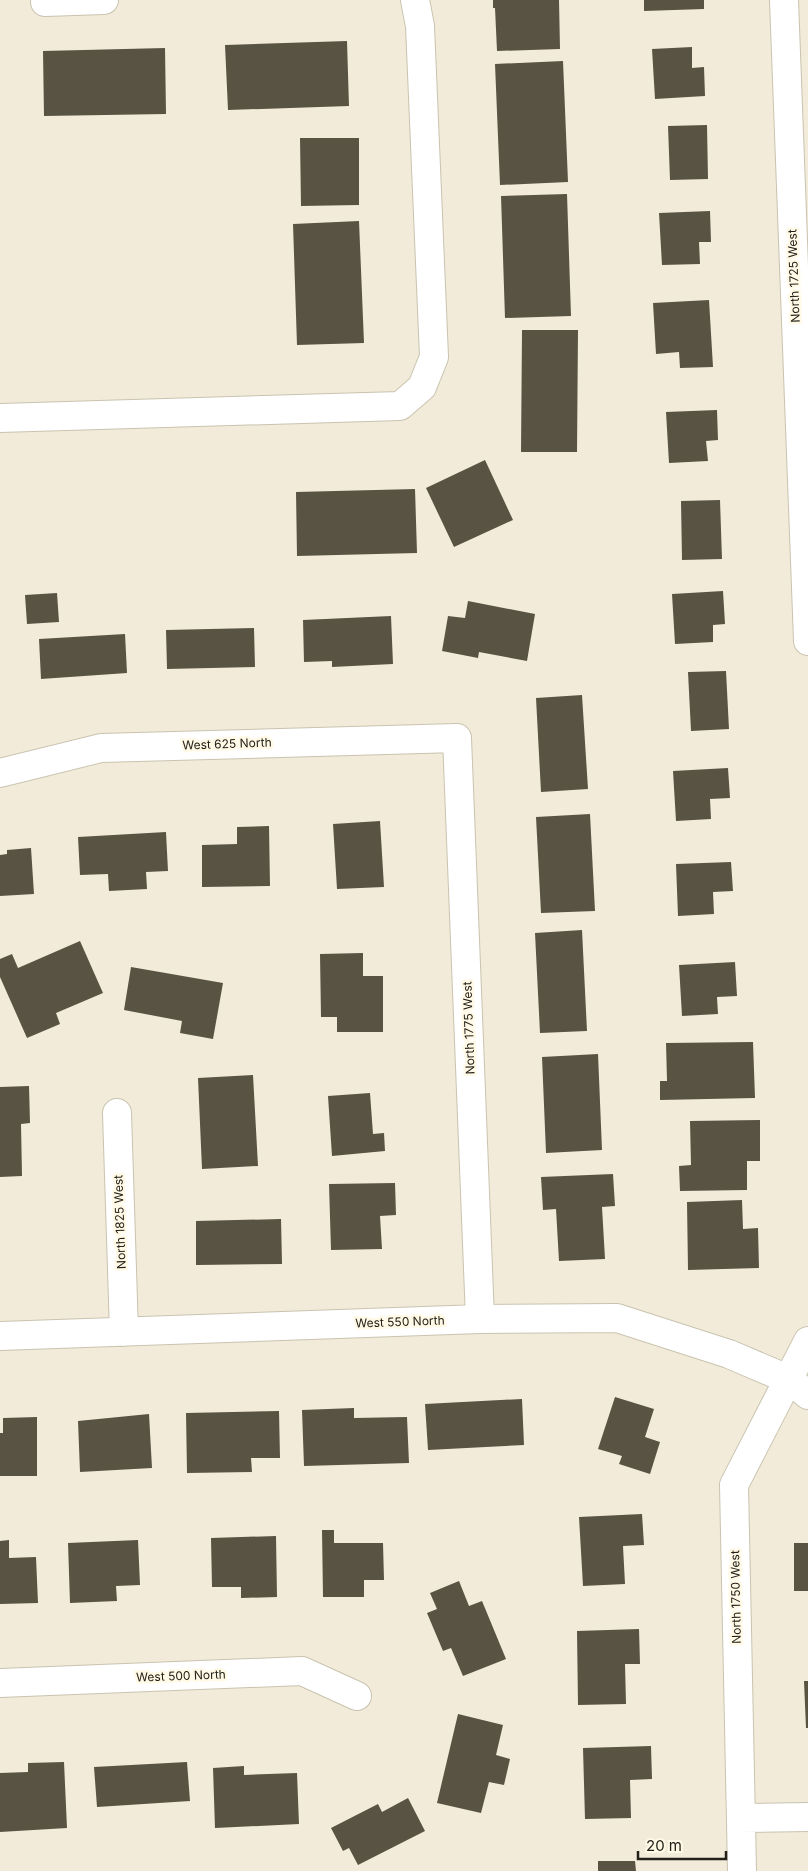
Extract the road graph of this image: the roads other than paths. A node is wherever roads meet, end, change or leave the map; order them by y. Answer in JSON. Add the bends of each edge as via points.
{"nodes":[{"id":1,"x":104,"y":0,"type":"edge"},
{"id":2,"x":415,"y":0,"type":"edge"},
{"id":3,"x":784,"y":0,"type":"edge"},
{"id":4,"x":44,"y":2,"type":"dead end"},
{"id":5,"x":803,"y":383,"type":"edge"},
{"id":6,"x":0,"y":418,"type":"edge"},
{"id":7,"x":808,"y":641,"type":"edge"},
{"id":8,"x":457,"y":738,"type":"joint"},
{"id":9,"x":0,"y":773,"type":"edge"},
{"id":10,"x":117,"y":1113,"type":"dead end"},
{"id":11,"x":480,"y":1319,"type":"junction"},
{"id":12,"x":124,"y":1332,"type":"junction"},
{"id":13,"x":0,"y":1336,"type":"edge"},
{"id":14,"x":808,"y":1341,"type":"edge"},
{"id":15,"x":799,"y":1388,"type":"edge"},
{"id":16,"x":0,"y":1683,"type":"edge"},
{"id":17,"x":357,"y":1696,"type":"dead end"},
{"id":18,"x":808,"y":1817,"type":"edge"},
{"id":19,"x":741,"y":1818,"type":"junction"},
{"id":20,"x":742,"y":1871,"type":"edge"}],
"edges":[{"from":1,"to":4,"type":"street"},
{"from":2,"to":6,"type":"street","via":[[420,26],[434,357],[422,387],[400,406]]},
{"from":3,"to":5,"type":"street","name":"North 1725 West"},
{"from":5,"to":7,"type":"street","name":"North 1725 West"},
{"from":8,"to":9,"type":"street","name":"West 625 North","via":[[101,748]]},
{"from":8,"to":11,"type":"street","name":"North 1775 West"},
{"from":10,"to":12,"type":"street","name":"North 1825 West"},
{"from":11,"to":12,"type":"street","name":"West 550 North"},
{"from":11,"to":15,"type":"street","name":"West 550 North","via":[[617,1318],[729,1354]]},
{"from":12,"to":13,"type":"street","name":"West 550 North"},
{"from":14,"to":15,"type":"street","name":"North 1750 West"},
{"from":15,"to":19,"type":"street","name":"North 1750 West","via":[[734,1485]]},
{"from":16,"to":17,"type":"street","name":"West 500 North","via":[[302,1671]]},
{"from":18,"to":19,"type":"street"},
{"from":19,"to":20,"type":"street","name":"North 1750 West"}]}
